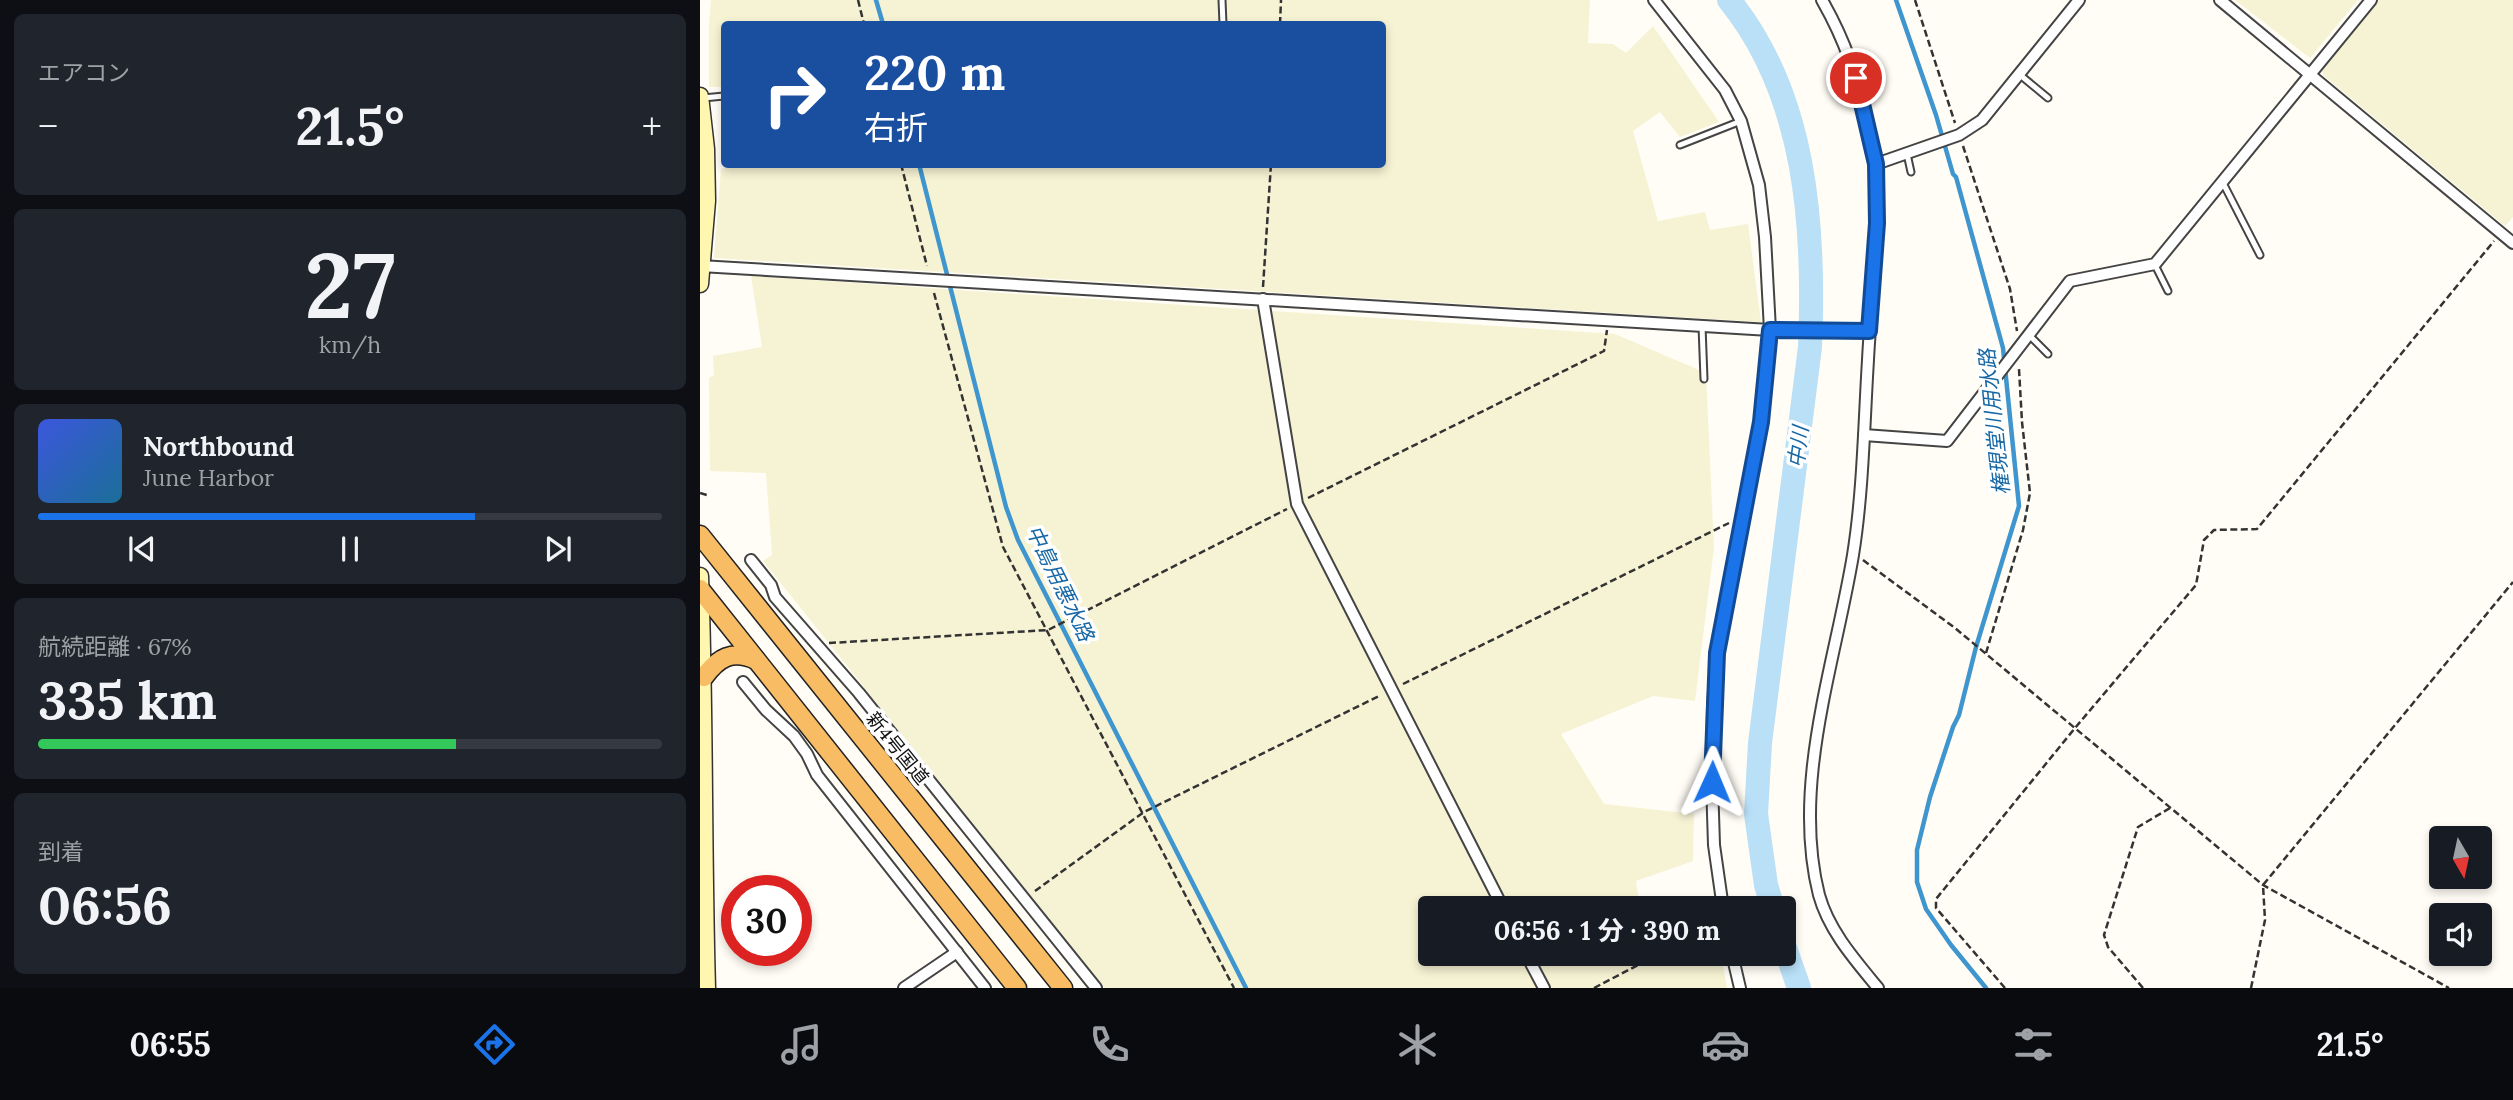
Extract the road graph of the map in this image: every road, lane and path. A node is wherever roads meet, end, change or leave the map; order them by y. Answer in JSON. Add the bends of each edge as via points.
{"nodes":[{"id":1,"x":858,"y":0,"type":"edge"},
{"id":2,"x":1222,"y":0,"type":"edge"},
{"id":3,"x":1281,"y":0,"type":"edge"},
{"id":4,"x":1654,"y":0,"type":"edge"},
{"id":5,"x":1822,"y":0,"type":"edge"},
{"id":6,"x":1915,"y":0,"type":"edge"},
{"id":7,"x":2079,"y":0,"type":"edge"},
{"id":8,"x":2220,"y":0,"type":"edge"},
{"id":9,"x":2371,"y":0,"type":"edge"},
{"id":10,"x":863,"y":21,"type":"edge"},
{"id":11,"x":1223,"y":21,"type":"edge"},
{"id":12,"x":1280,"y":21,"type":"edge"},
{"id":13,"x":2310,"y":73,"type":"junction"},
{"id":14,"x":2019,"y":74,"type":"junction"},
{"id":15,"x":721,"y":96,"type":"edge"},
{"id":16,"x":700,"y":97,"type":"edge"},
{"id":17,"x":2048,"y":98,"type":"dead end"},
{"id":18,"x":1741,"y":121,"type":"junction"},
{"id":19,"x":1959,"y":135,"type":"junction"},
{"id":20,"x":1681,"y":145,"type":"dead end"},
{"id":21,"x":703,"y":150,"type":"edge"},
{"id":22,"x":1907,"y":154,"type":"junction"},
{"id":23,"x":1876,"y":164,"type":"junction"},
{"id":24,"x":902,"y":168,"type":"edge"},
{"id":25,"x":1271,"y":168,"type":"edge"},
{"id":26,"x":1911,"y":172,"type":"dead end"},
{"id":27,"x":2222,"y":183,"type":"junction"},
{"id":28,"x":2501,"y":234,"type":"junction"},
{"id":29,"x":2513,"y":243,"type":"edge"},
{"id":30,"x":2260,"y":255,"type":"dead end"},
{"id":31,"x":2155,"y":264,"type":"junction"},
{"id":32,"x":701,"y":266,"type":"edge"},
{"id":33,"x":931,"y":281,"type":"junction"},
{"id":34,"x":700,"y":284,"type":"edge"},
{"id":35,"x":2168,"y":291,"type":"dead end"},
{"id":36,"x":1263,"y":299,"type":"junction"},
{"id":37,"x":1609,"y":320,"type":"junction"},
{"id":38,"x":1702,"y":326,"type":"junction"},
{"id":39,"x":1770,"y":330,"type":"junction"},
{"id":40,"x":1864,"y":331,"type":"junction"},
{"id":41,"x":2029,"y":335,"type":"junction"},
{"id":42,"x":2018,"y":349,"type":"junction"},
{"id":43,"x":2048,"y":354,"type":"dead end"},
{"id":44,"x":1704,"y":379,"type":"dead end"},
{"id":45,"x":1864,"y":435,"type":"junction"},
{"id":46,"x":700,"y":493,"type":"edge"},
{"id":47,"x":710,"y":496,"type":"dead end"},
{"id":48,"x":1297,"y":504,"type":"junction"},
{"id":49,"x":1743,"y":516,"type":"junction"},
{"id":50,"x":700,"y":535,"type":"edge"},
{"id":51,"x":1853,"y":554,"type":"junction"},
{"id":52,"x":751,"y":560,"type":"dead end"},
{"id":53,"x":700,"y":576,"type":"edge"},
{"id":54,"x":2513,"y":583,"type":"edge"},
{"id":55,"x":700,"y":590,"type":"edge"},
{"id":56,"x":790,"y":616,"type":"junction"},
{"id":57,"x":776,"y":629,"type":"junction"},
{"id":58,"x":1048,"y":629,"type":"junction"},
{"id":59,"x":816,"y":643,"type":"junction"},
{"id":60,"x":701,"y":648,"type":"edge"},
{"id":61,"x":1986,"y":654,"type":"junction"},
{"id":62,"x":756,"y":660,"type":"junction"},
{"id":63,"x":704,"y":677,"type":"junction"},
{"id":64,"x":743,"y":682,"type":"dead end"},
{"id":65,"x":1391,"y":690,"type":"junction"},
{"id":66,"x":2075,"y":729,"type":"junction"},
{"id":67,"x":800,"y":730,"type":"junction"},
{"id":68,"x":2170,"y":808,"type":"junction"},
{"id":69,"x":1144,"y":812,"type":"junction"},
{"id":70,"x":2263,"y":885,"type":"junction"},
{"id":71,"x":1497,"y":896,"type":"edge"},
{"id":72,"x":1721,"y":896,"type":"edge"},
{"id":73,"x":1024,"y":900,"type":"junction"},
{"id":74,"x":702,"y":909,"type":"edge"},
{"id":75,"x":957,"y":952,"type":"junction"},
{"id":76,"x":1533,"y":966,"type":"edge"},
{"id":77,"x":1636,"y":966,"type":"edge"},
{"id":78,"x":1735,"y":966,"type":"edge"},
{"id":79,"x":707,"y":988,"type":"edge"},
{"id":80,"x":904,"y":988,"type":"edge"},
{"id":81,"x":985,"y":988,"type":"edge"},
{"id":82,"x":1017,"y":988,"type":"edge"},
{"id":83,"x":1063,"y":988,"type":"edge"},
{"id":84,"x":1096,"y":988,"type":"edge"},
{"id":85,"x":1234,"y":988,"type":"edge"},
{"id":86,"x":1544,"y":988,"type":"edge"},
{"id":87,"x":1594,"y":988,"type":"edge"},
{"id":88,"x":1740,"y":988,"type":"edge"},
{"id":89,"x":1878,"y":988,"type":"edge"},
{"id":90,"x":2006,"y":988,"type":"edge"},
{"id":91,"x":2143,"y":988,"type":"edge"},
{"id":92,"x":2251,"y":988,"type":"edge"},
{"id":93,"x":2449,"y":988,"type":"edge"}],
"edges":[{"from":1,"to":10,"type":"path"},
{"from":2,"to":11,"type":"lane"},
{"from":3,"to":12,"type":"path"},
{"from":4,"to":18,"type":"street","via":[[1725,90]]},
{"from":5,"to":23,"type":"street","via":[[1846,46]]},
{"from":6,"to":19,"type":"path"},
{"from":7,"to":14,"type":"street"},
{"from":8,"to":13,"type":"street"},
{"from":9,"to":13,"type":"street"},
{"from":13,"to":27,"type":"street"},
{"from":13,"to":28,"type":"street"},
{"from":14,"to":17,"type":"lane"},
{"from":14,"to":19,"type":"street","via":[[1982,120]]},
{"from":15,"to":16,"type":"lane"},
{"from":16,"to":21,"type":"main road"},
{"from":18,"to":20,"type":"lane"},
{"from":18,"to":39,"type":"street","via":[[1761,200]]},
{"from":19,"to":22,"type":"street"},
{"from":19,"to":42,"type":"path","via":[[2010,289]]},
{"from":21,"to":32,"type":"main road","via":[[707,201]]},
{"from":22,"to":23,"type":"street"},
{"from":22,"to":26,"type":"lane"},
{"from":23,"to":40,"type":"street","via":[[1877,223]]},
{"from":24,"to":33,"type":"path"},
{"from":25,"to":36,"type":"path"},
{"from":27,"to":30,"type":"lane"},
{"from":27,"to":31,"type":"street"},
{"from":28,"to":29,"type":"street"},
{"from":28,"to":66,"type":"path","via":[[2257,529],[2214,530],[2204,540],[2196,585]]},
{"from":31,"to":35,"type":"lane"},
{"from":31,"to":41,"type":"street","via":[[2070,281]]},
{"from":32,"to":33,"type":"street"},
{"from":32,"to":34,"type":"main road"},
{"from":33,"to":36,"type":"street"},
{"from":33,"to":58,"type":"path","via":[[1003,547]]},
{"from":36,"to":37,"type":"street"},
{"from":36,"to":48,"type":"street"},
{"from":37,"to":38,"type":"street"},
{"from":37,"to":48,"type":"path","via":[[1604,351]]},
{"from":38,"to":39,"type":"street"},
{"from":38,"to":44,"type":"lane"},
{"from":39,"to":40,"type":"street"},
{"from":39,"to":49,"type":"street","via":[[1761,422]]},
{"from":40,"to":45,"type":"street"},
{"from":41,"to":42,"type":"street"},
{"from":41,"to":43,"type":"lane"},
{"from":42,"to":45,"type":"street","via":[[1947,441]]},
{"from":42,"to":61,"type":"path","via":[[2030,493]]},
{"from":45,"to":51,"type":"street"},
{"from":46,"to":47,"type":"path"},
{"from":48,"to":58,"type":"path"},
{"from":48,"to":65,"type":"street"},
{"from":49,"to":65,"type":"path"},
{"from":49,"to":72,"type":"street","via":[[1717,653],[1713,706],[1714,845]]},
{"from":50,"to":57,"type":"highway","name":"新4号国道"},
{"from":51,"to":61,"type":"path"},
{"from":51,"to":89,"type":"street","via":[[1824,694],[1809,832],[1820,896],[1830,922]]},
{"from":52,"to":56,"type":"street"},
{"from":53,"to":55,"type":"main road"},
{"from":54,"to":70,"type":"path"},
{"from":55,"to":60,"type":"main road"},
{"from":55,"to":62,"type":"highway"},
{"from":56,"to":57,"type":"street"},
{"from":56,"to":59,"type":"street"},
{"from":57,"to":83,"type":"highway","name":"新4号国道"},
{"from":58,"to":59,"type":"path"},
{"from":58,"to":69,"type":"path"},
{"from":59,"to":73,"type":"street"},
{"from":60,"to":63,"type":"main road"},
{"from":61,"to":66,"type":"path"},
{"from":62,"to":63,"type":"highway","via":[[732,654],[721,658]]},
{"from":62,"to":67,"type":"highway"},
{"from":63,"to":74,"type":"main road"},
{"from":64,"to":67,"type":"street","via":[[766,710]]},
{"from":65,"to":69,"type":"path"},
{"from":65,"to":71,"type":"street"},
{"from":66,"to":68,"type":"path"},
{"from":66,"to":90,"type":"path","via":[[1936,899],[1936,908]]},
{"from":67,"to":75,"type":"street","via":[[817,775]]},
{"from":67,"to":82,"type":"highway"},
{"from":68,"to":70,"type":"path"},
{"from":68,"to":91,"type":"path","via":[[2138,827],[2104,935],[2108,947]]},
{"from":69,"to":73,"type":"path"},
{"from":69,"to":85,"type":"path"},
{"from":70,"to":92,"type":"path","via":[[2265,920]]},
{"from":70,"to":93,"type":"path"},
{"from":73,"to":84,"type":"street"},
{"from":74,"to":79,"type":"main road"},
{"from":75,"to":80,"type":"street"},
{"from":75,"to":81,"type":"street"},
{"from":76,"to":86,"type":"street"},
{"from":77,"to":87,"type":"path"},
{"from":78,"to":88,"type":"street"}]}
